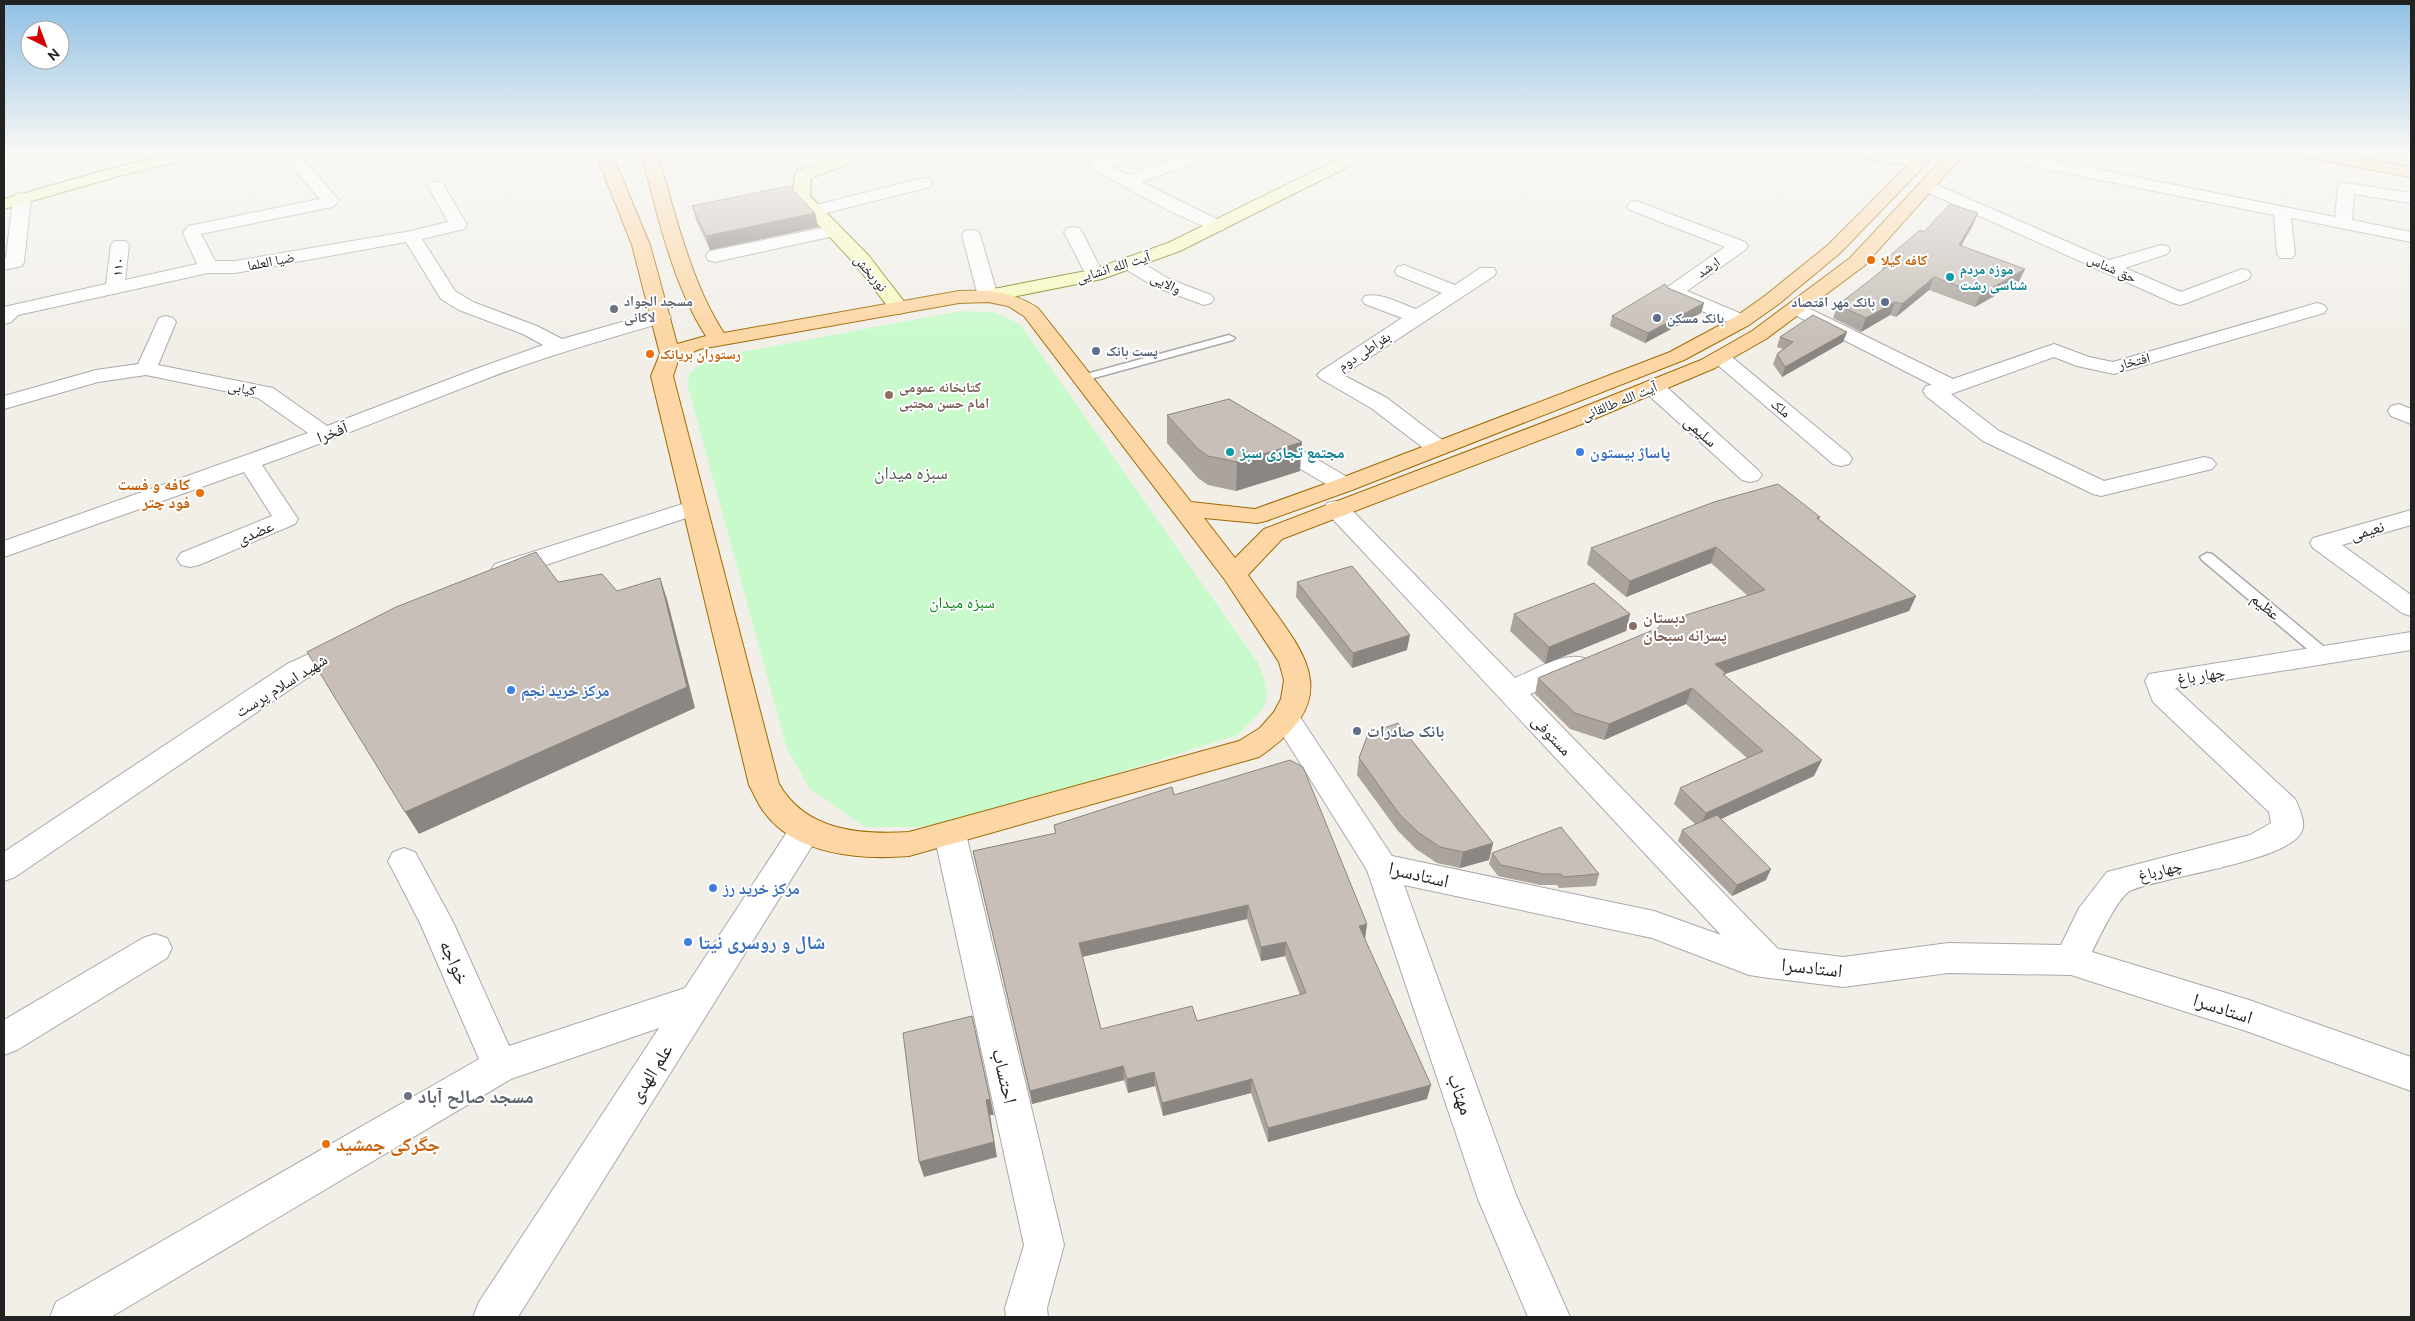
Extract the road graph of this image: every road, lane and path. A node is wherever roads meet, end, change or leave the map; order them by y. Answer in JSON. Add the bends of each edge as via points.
{"nodes":[{"id":1,"x":20,"y":214,"type":"edge"},
{"id":2,"x":275,"y":214,"type":"edge"},
{"id":3,"x":452,"y":214,"type":"edge"},
{"id":4,"x":628,"y":214,"type":"edge"},
{"id":5,"x":666,"y":214,"type":"edge"},
{"id":6,"x":816,"y":214,"type":"edge"},
{"id":7,"x":1192,"y":214,"type":"edge"},
{"id":8,"x":1242,"y":214,"type":"edge"},
{"id":9,"x":1656,"y":214,"type":"edge"},
{"id":10,"x":1869,"y":214,"type":"edge"},
{"id":11,"x":1902,"y":214,"type":"edge"},
{"id":12,"x":1989,"y":214,"type":"edge"},
{"id":13,"x":2282,"y":214,"type":"edge"},
{"id":14,"x":2290,"y":214,"type":"edge"},
{"id":15,"x":2344,"y":214,"type":"edge"},
{"id":16,"x":2343,"y":224,"type":"junction"},
{"id":17,"x":1217,"y":226,"type":"junction"},
{"id":18,"x":832,"y":231,"type":"junction"},
{"id":19,"x":1073,"y":232,"type":"dead end"},
{"id":20,"x":411,"y":236,"type":"junction"},
{"id":21,"x":971,"y":236,"type":"dead end"},
{"id":22,"x":2411,"y":237,"type":"edge"},
{"id":23,"x":120,"y":245,"type":"dead end"},
{"id":24,"x":2161,"y":250,"type":"dead end"},
{"id":25,"x":2286,"y":254,"type":"dead end"},
{"id":26,"x":715,"y":256,"type":"edge"},
{"id":27,"x":1129,"y":263,"type":"junction"},
{"id":28,"x":4,"y":264,"type":"edge"},
{"id":29,"x":208,"y":267,"type":"junction"},
{"id":30,"x":2108,"y":267,"type":"junction"},
{"id":31,"x":1404,"y":270,"type":"dead end"},
{"id":32,"x":1487,"y":272,"type":"dead end"},
{"id":33,"x":1095,"y":275,"type":"junction"},
{"id":34,"x":2242,"y":275,"type":"dead end"},
{"id":35,"x":115,"y":288,"type":"junction"},
{"id":36,"x":1456,"y":292,"type":"junction"},
{"id":37,"x":988,"y":296,"type":"junction"},
{"id":38,"x":1204,"y":299,"type":"dead end"},
{"id":39,"x":1372,"y":300,"type":"dead end"},
{"id":40,"x":899,"y":308,"type":"junction"},
{"id":41,"x":1796,"y":308,"type":"junction"},
{"id":42,"x":2317,"y":309,"type":"dead end"},
{"id":43,"x":1418,"y":317,"type":"junction"},
{"id":44,"x":4,"y":318,"type":"edge"},
{"id":45,"x":1742,"y":321,"type":"junction"},
{"id":46,"x":166,"y":322,"type":"dead end"},
{"id":47,"x":662,"y":323,"type":"junction"},
{"id":48,"x":711,"y":329,"type":"junction"},
{"id":49,"x":1229,"y":338,"type":"dead end"},
{"id":50,"x":560,"y":346,"type":"junction"},
{"id":51,"x":670,"y":354,"type":"junction"},
{"id":52,"x":1720,"y":357,"type":"junction"},
{"id":53,"x":146,"y":369,"type":"junction"},
{"id":54,"x":1083,"y":378,"type":"junction"},
{"id":55,"x":1653,"y":387,"type":"junction"},
{"id":56,"x":1943,"y":389,"type":"junction"},
{"id":57,"x":4,"y":403,"type":"edge"},
{"id":58,"x":1248,"y":427,"type":"edge"},
{"id":59,"x":325,"y":435,"type":"junction"},
{"id":60,"x":1438,"y":448,"type":"junction"},
{"id":61,"x":1841,"y":459,"type":"dead end"},
{"id":62,"x":249,"y":462,"type":"junction"},
{"id":63,"x":2204,"y":464,"type":"dead end"},
{"id":64,"x":1750,"y":475,"type":"dead end"},
{"id":65,"x":1340,"y":496,"type":"junction"},
{"id":66,"x":695,"y":507,"type":"junction"},
{"id":67,"x":1184,"y":508,"type":"junction"},
{"id":68,"x":1239,"y":514,"type":"junction"},
{"id":69,"x":2411,"y":518,"type":"edge"},
{"id":70,"x":1260,"y":546,"type":"junction"},
{"id":71,"x":4,"y":548,"type":"edge"},
{"id":72,"x":2207,"y":557,"type":"dead end"},
{"id":73,"x":190,"y":559,"type":"dead end"},
{"id":74,"x":1234,"y":574,"type":"junction"},
{"id":75,"x":477,"y":580,"type":"edge"},
{"id":76,"x":2411,"y":607,"type":"edge"},
{"id":77,"x":365,"y":636,"type":"edge"},
{"id":78,"x":2411,"y":641,"type":"edge"},
{"id":79,"x":1598,"y":655,"type":"edge"},
{"id":80,"x":2324,"y":655,"type":"junction"},
{"id":81,"x":1510,"y":691,"type":"junction"},
{"id":82,"x":1286,"y":718,"type":"junction"},
{"id":83,"x":806,"y":829,"type":"junction"},
{"id":84,"x":2288,"y":829,"type":"joint"},
{"id":85,"x":950,"y":834,"type":"junction"},
{"id":86,"x":404,"y":861,"type":"dead end"},
{"id":87,"x":1382,"y":867,"type":"junction"},
{"id":88,"x":4,"y":868,"type":"edge"},
{"id":89,"x":155,"y":948,"type":"dead end"},
{"id":90,"x":2072,"y":960,"type":"junction"},
{"id":91,"x":1769,"y":963,"type":"junction"},
{"id":92,"x":696,"y":1000,"type":"junction"},
{"id":93,"x":4,"y":1040,"type":"edge"},
{"id":94,"x":500,"y":1066,"type":"junction"},
{"id":95,"x":2411,"y":1074,"type":"edge"},
{"id":96,"x":71,"y":1317,"type":"edge"},
{"id":97,"x":494,"y":1317,"type":"edge"},
{"id":98,"x":1028,"y":1317,"type":"edge"},
{"id":99,"x":1549,"y":1317,"type":"edge"}],
"edges":[{"from":1,"to":28,"type":"street","via":[[15,262]]},
{"from":2,"to":29,"type":"street","via":[[194,230],[192,233]]},
{"from":3,"to":20,"type":"street","name":"ضیا العلما","via":[[458,225]]},
{"from":4,"to":47,"type":"main road","via":[[641,245]]},
{"from":5,"to":48,"type":"main road"},
{"from":6,"to":18,"type":"street","name":"نوربخش"},
{"from":7,"to":17,"type":"street"},
{"from":8,"to":17,"type":"street","name":"آیت الله انشایی"},
{"from":9,"to":45,"type":"street","name":"ارشد","via":[[1739,246],[1673,292]]},
{"from":10,"to":45,"type":"main road","name":"آیت الله طالقانی","via":[[1834,249]]},
{"from":11,"to":41,"type":"main road","name":"آیت الله طالقانی","via":[[1857,262]]},
{"from":12,"to":30,"type":"street","name":"حق شناس"},
{"from":13,"to":25,"type":"street"},
{"from":14,"to":16,"type":"street"},
{"from":15,"to":16,"type":"street"},
{"from":16,"to":22,"type":"street"},
{"from":17,"to":27,"type":"street","name":"آیت الله انشایی","via":[[1174,247]]},
{"from":18,"to":26,"type":"street"},
{"from":18,"to":40,"type":"street","name":"نوربخش","via":[[862,260]]},
{"from":19,"to":33,"type":"street"},
{"from":20,"to":29,"type":"street","name":"ضیا العلما","via":[[235,267]]},
{"from":20,"to":50,"type":"street","via":[[448,295],[466,306],[530,330]]},
{"from":21,"to":37,"type":"street"},
{"from":23,"to":35,"type":"street","name":"۱۱۰"},
{"from":24,"to":30,"type":"street"},
{"from":27,"to":33,"type":"street","name":"آیت الله انشایی"},
{"from":27,"to":38,"type":"street","name":"والایی","via":[[1162,283]]},
{"from":29,"to":35,"type":"street","name":"ضیا العلما"},
{"from":30,"to":34,"type":"street","name":"حق شناس","via":[[2180,299]]},
{"from":31,"to":36,"type":"street"},
{"from":32,"to":36,"type":"street","name":"بقراطی دوم"},
{"from":33,"to":37,"type":"street","name":"آیت الله انشایی"},
{"from":35,"to":44,"type":"street","name":"ضیا العلما","via":[[11,311]]},
{"from":36,"to":43,"type":"street","name":"بقراطی دوم"},
{"from":37,"to":40,"type":"main road","via":[[959,297]]},
{"from":37,"to":54,"type":"main road","via":[[1014,301],[1031,312]]},
{"from":39,"to":43,"type":"street"},
{"from":40,"to":48,"type":"main road"},
{"from":41,"to":52,"type":"main road","name":"آیت الله طالقانی","via":[[1759,335]]},
{"from":41,"to":56,"type":"street"},
{"from":42,"to":56,"type":"street","name":"افتخار","via":[[2114,368],[2084,362],[2054,350]]},
{"from":43,"to":60,"type":"street","name":"بقراطی دوم","via":[[1328,375],[1379,403]]},
{"from":45,"to":60,"type":"main road","name":"آیت الله طالقانی","via":[[1677,356]]},
{"from":46,"to":53,"type":"street"},
{"from":47,"to":48,"type":"main road","via":[[672,334],[688,334],[701,327]]},
{"from":47,"to":50,"type":"street","name":"آفخرا"},
{"from":47,"to":51,"type":"main road"},
{"from":48,"to":51,"type":"main road","via":[[695,344]]},
{"from":49,"to":54,"type":"lane"},
{"from":50,"to":59,"type":"street","name":"آفخرا"},
{"from":51,"to":66,"type":"main road","via":[[662,376]]},
{"from":52,"to":55,"type":"main road","name":"آیت الله طالقانی"},
{"from":52,"to":61,"type":"street","name":"ملک"},
{"from":53,"to":57,"type":"street","name":"کیابی","via":[[96,376]]},
{"from":53,"to":59,"type":"street","name":"کیابی","via":[[266,393]]},
{"from":54,"to":67,"type":"main road"},
{"from":55,"to":64,"type":"street","name":"سلیمی"},
{"from":55,"to":65,"type":"main road","name":"آیت الله طالقانی","via":[[1579,417]]},
{"from":56,"to":63,"type":"street","via":[[1991,436],[2101,489]]},
{"from":58,"to":65,"type":"street","name":"مستوفی"},
{"from":59,"to":62,"type":"street","name":"آفخرا"},
{"from":60,"to":65,"type":"main road","name":"آیت الله طالقانی"},
{"from":62,"to":71,"type":"street","name":"آفخرا"},
{"from":62,"to":73,"type":"street","name":"عضدی","via":[[286,519]]},
{"from":65,"to":68,"type":"main road","name":"آیت الله طالقانی","via":[[1257,516]]},
{"from":65,"to":70,"type":"main road","name":"آیت الله طالقانی","via":[[1273,534]]},
{"from":65,"to":81,"type":"street","name":"مستوفی"},
{"from":66,"to":75,"type":"street"},
{"from":66,"to":83,"type":"main road","via":[[764,785],[778,808]]},
{"from":67,"to":68,"type":"main road","name":"آیت الله طالقانی"},
{"from":67,"to":74,"type":"main road"},
{"from":68,"to":70,"type":"main road","via":[[1224,529],[1224,534],[1239,545]]},
{"from":69,"to":76,"type":"street","name":"نعیمی","via":[[2322,543]]},
{"from":70,"to":74,"type":"main road","name":"آیت الله طالقانی"},
{"from":72,"to":80,"type":"lane","name":"عظیم"},
{"from":74,"to":82,"type":"main road","via":[[1293,661],[1297,690]]},
{"from":77,"to":88,"type":"street","name":"شهید اسلام پرست","via":[[297,671]]},
{"from":78,"to":80,"type":"street","name":"چهار باغ"},
{"from":79,"to":81,"type":"street"},
{"from":80,"to":84,"type":"street","name":"چهار باغ","via":[[2159,681],[2163,695],[2284,807]]},
{"from":81,"to":91,"type":"street","name":"مستوفی"},
{"from":82,"to":85,"type":"main road","via":[[1270,735],[1249,749]]},
{"from":82,"to":87,"type":"street","name":"استادسرا"},
{"from":83,"to":85,"type":"main road","via":[[840,842],[880,847]]},
{"from":83,"to":92,"type":"street","name":"علم الهدی"},
{"from":84,"to":90,"type":"street","name":"چهارباغ","via":[[2258,845],[2118,881],[2091,918]]},
{"from":85,"to":98,"type":"street","name":"احتساب","via":[[1044,1245],[1026,1308]]},
{"from":86,"to":94,"type":"street","name":"خواجه","via":[[436,922]]},
{"from":87,"to":91,"type":"street","name":"استادسرا","via":[[1654,925],[1749,960]]},
{"from":87,"to":99,"type":"street","name":"مهتاب","via":[[1498,1199]]},
{"from":89,"to":93,"type":"street"},
{"from":90,"to":91,"type":"street","name":"استادسرا","via":[[1948,958],[1843,972]]},
{"from":90,"to":95,"type":"street","name":"استادسرا","via":[[2249,1016]]},
{"from":92,"to":94,"type":"street"},
{"from":92,"to":97,"type":"street","name":"علم الهدی"},
{"from":94,"to":96,"type":"street"}]}
